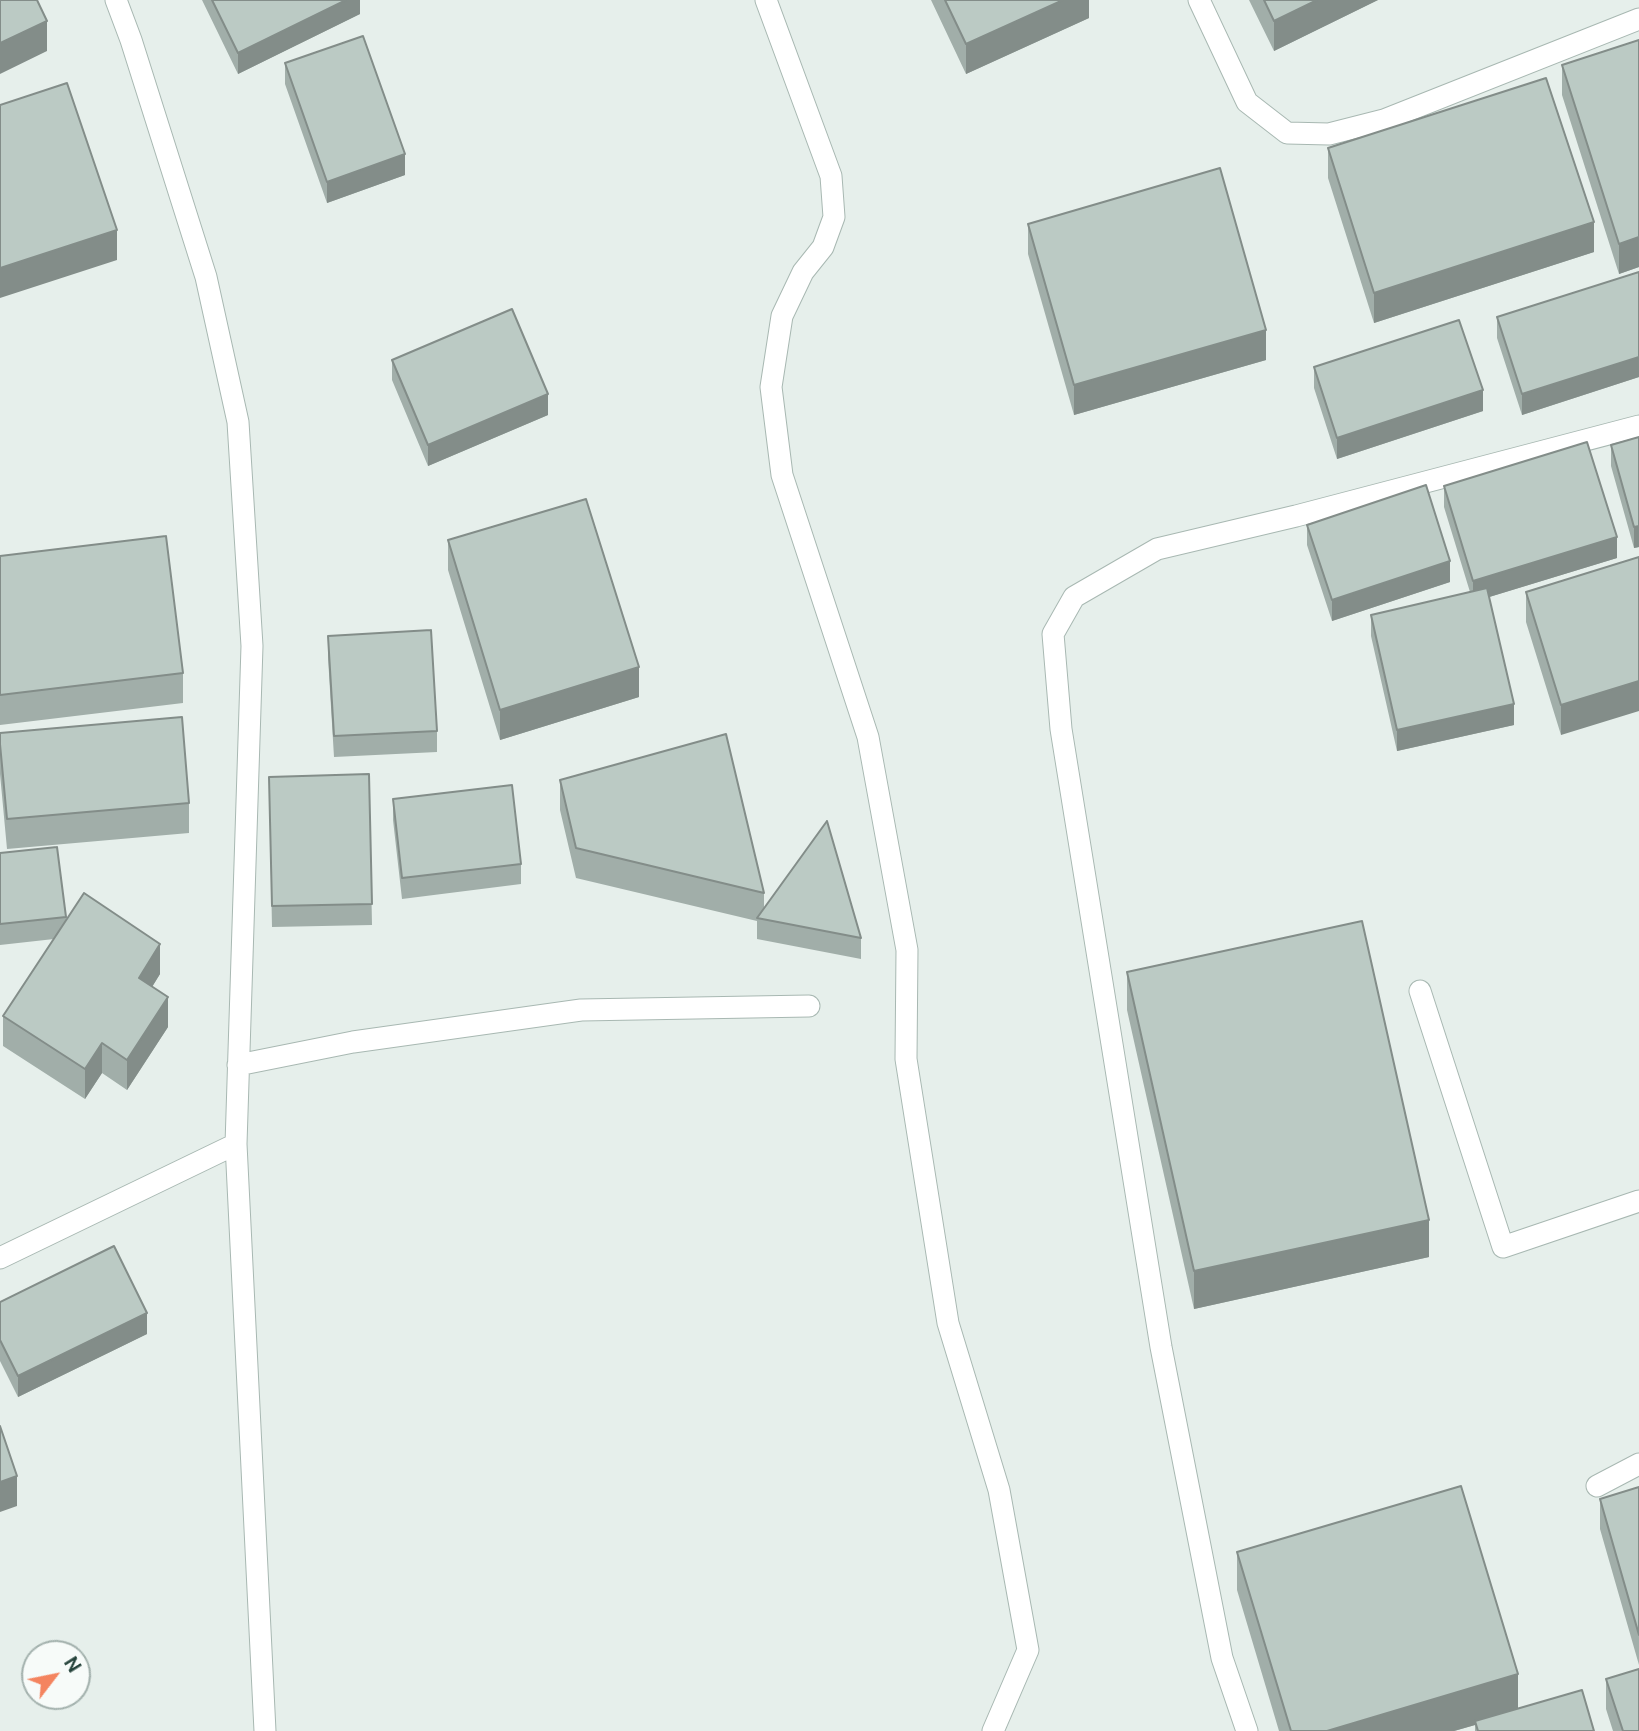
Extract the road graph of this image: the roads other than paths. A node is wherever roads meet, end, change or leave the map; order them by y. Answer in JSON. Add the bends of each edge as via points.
{"nodes":[{"id":1,"x":116,"y":0,"type":"edge"},
{"id":2,"x":766,"y":0,"type":"edge"},
{"id":3,"x":1199,"y":0,"type":"edge"},
{"id":4,"x":1639,"y":19,"type":"edge"},
{"id":5,"x":1639,"y":426,"type":"edge"},
{"id":6,"x":1420,"y":991,"type":"dead end"},
{"id":7,"x":809,"y":1006,"type":"dead end"},
{"id":8,"x":238,"y":1065,"type":"junction"},
{"id":9,"x":236,"y":1144,"type":"junction"},
{"id":10,"x":1639,"y":1201,"type":"edge"},
{"id":11,"x":0,"y":1258,"type":"edge"},
{"id":12,"x":1639,"y":1464,"type":"edge"},
{"id":13,"x":1597,"y":1486,"type":"dead end"},
{"id":14,"x":265,"y":1731,"type":"edge"},
{"id":15,"x":993,"y":1731,"type":"edge"},
{"id":16,"x":1247,"y":1731,"type":"edge"}],
"edges":[{"from":1,"to":8,"type":"street","via":[[206,276],[238,422],[252,646]]},
{"from":2,"to":15,"type":"street","via":[[831,176],[834,217],[823,247],[803,272],[782,316],[771,387],[782,475],[867,737],[907,950],[906,1059],[948,1323],[999,1490],[1028,1650]]},
{"from":3,"to":4,"type":"street","via":[[1247,102],[1286,133],[1329,134],[1384,120]]},
{"from":5,"to":16,"type":"street","via":[[1157,549],[1074,597],[1053,634],[1061,729],[1161,1347],[1222,1658]]},
{"from":6,"to":10,"type":"street","via":[[1503,1247]]},
{"from":7,"to":8,"type":"street","via":[[581,1010],[352,1042]]},
{"from":8,"to":9,"type":"street"},
{"from":9,"to":11,"type":"street"},
{"from":9,"to":14,"type":"street"},
{"from":12,"to":13,"type":"street"}]}
